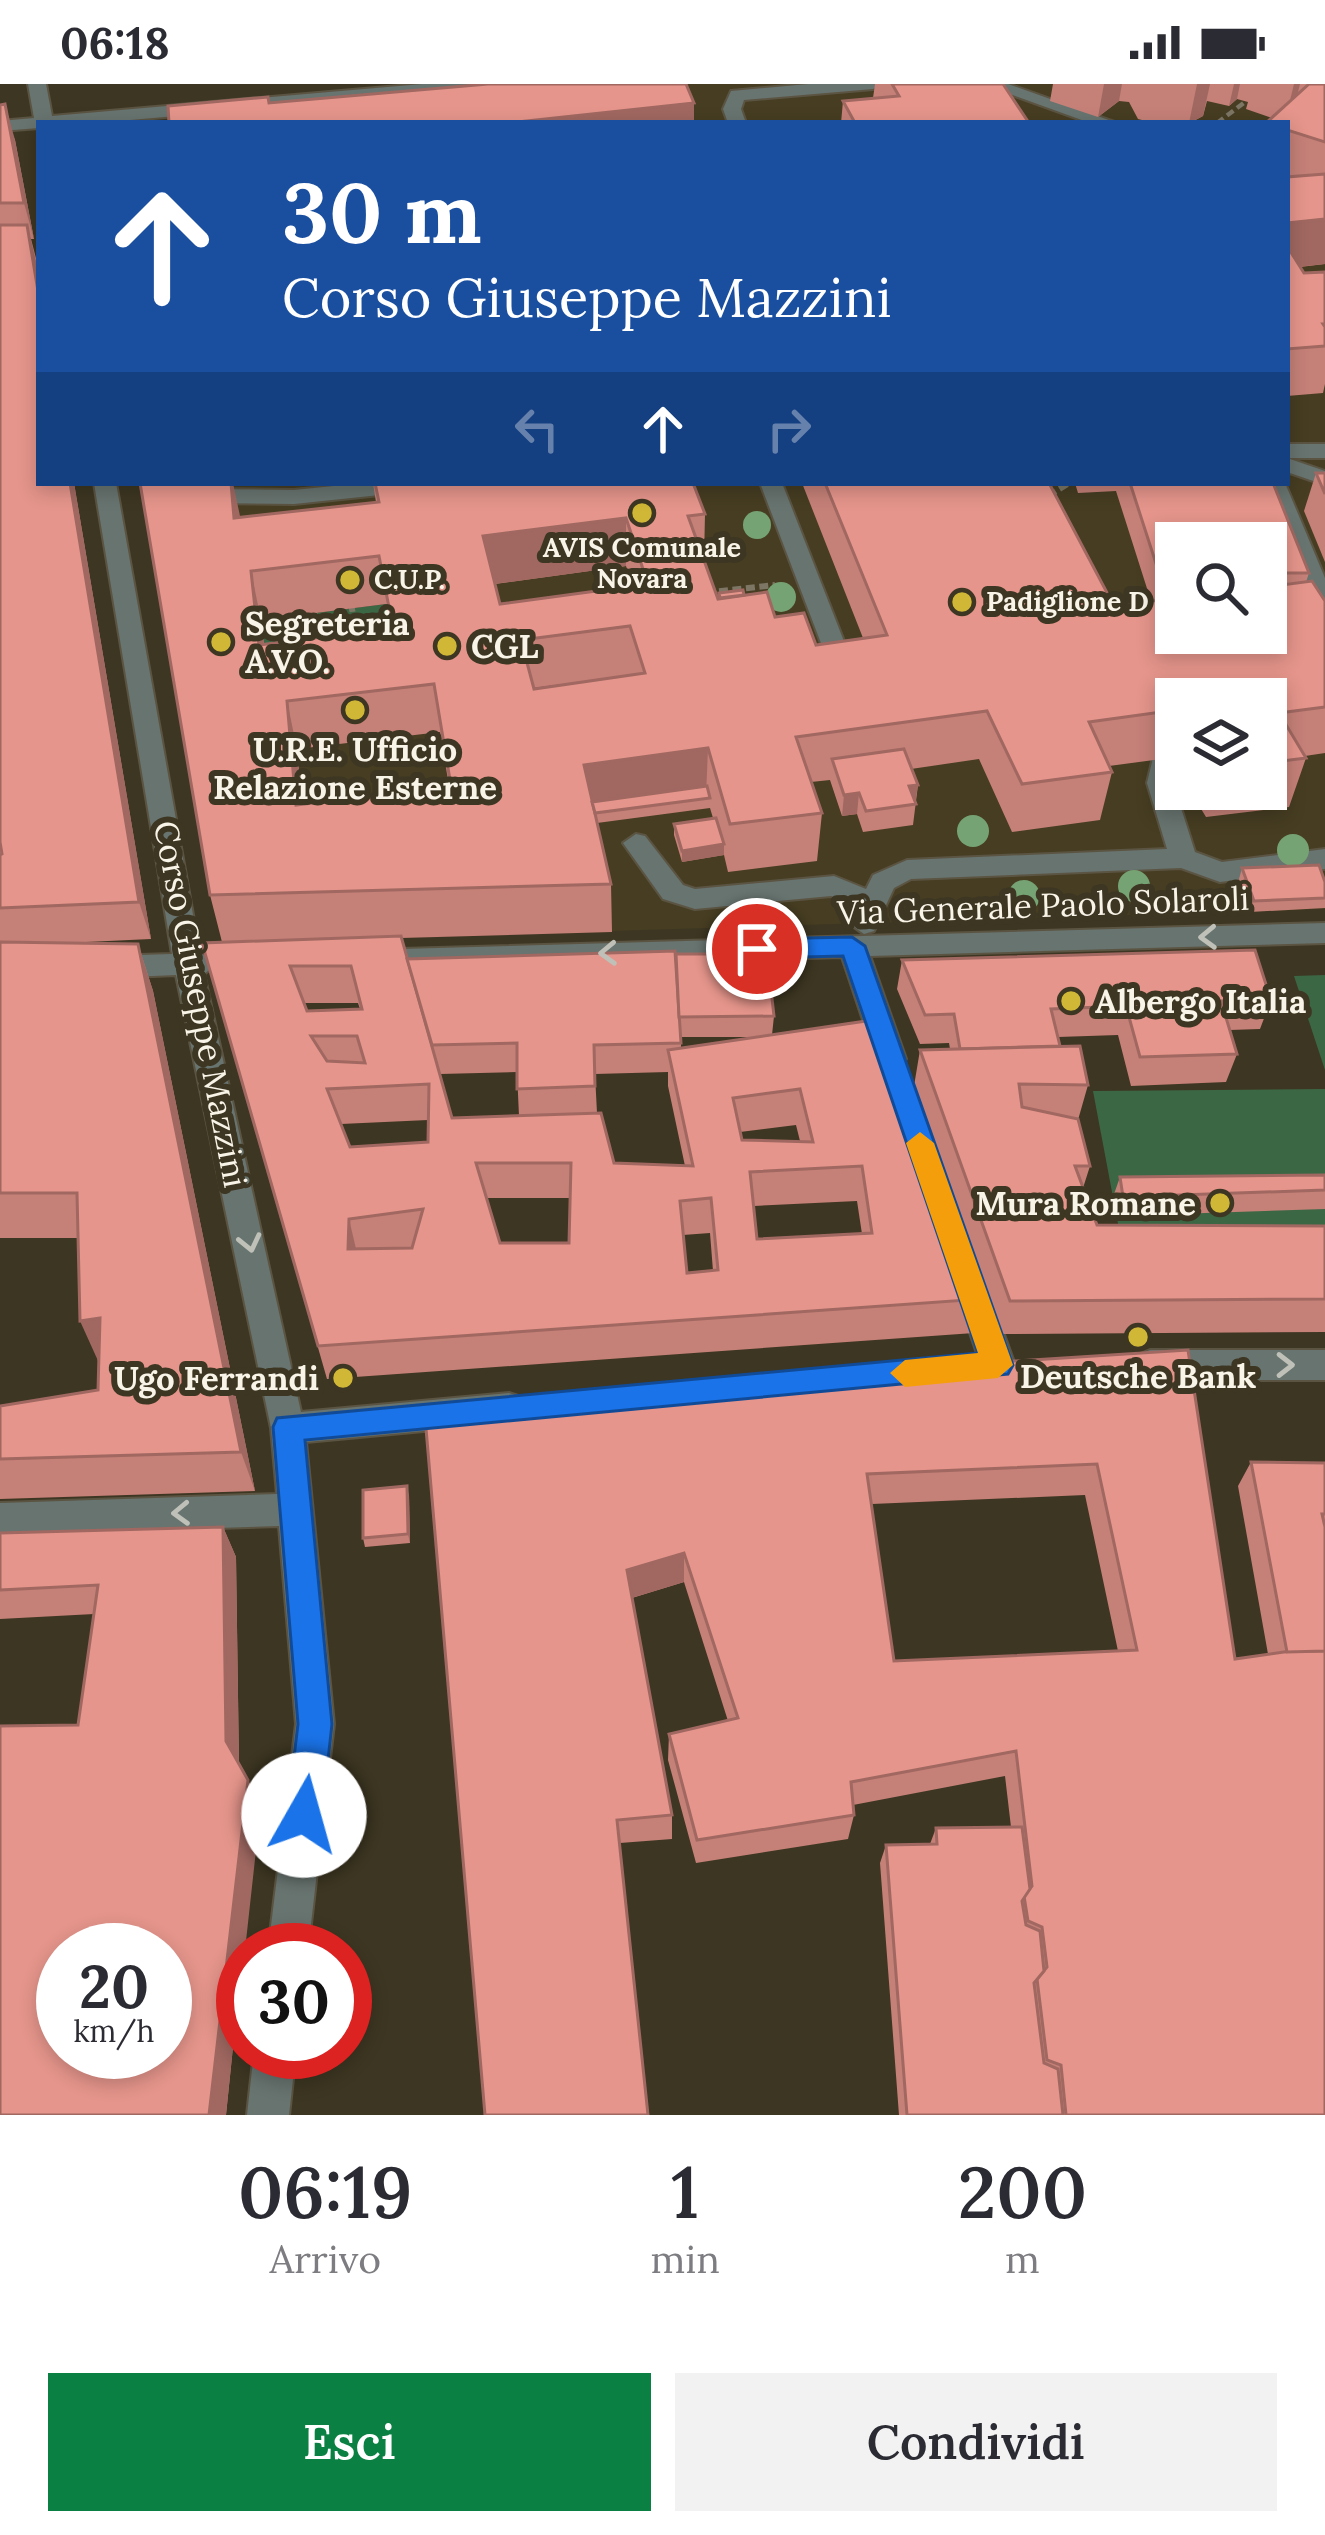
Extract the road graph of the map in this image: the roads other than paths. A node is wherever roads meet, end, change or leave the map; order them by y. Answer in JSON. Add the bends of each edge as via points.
{"nodes":[{"id":1,"x":38,"y":84,"type":"edge"},
{"id":2,"x":482,"y":84,"type":"edge"},
{"id":3,"x":873,"y":84,"type":"edge"},
{"id":4,"x":992,"y":84,"type":"edge"},
{"id":5,"x":44,"y":120,"type":"edge"},
{"id":6,"x":67,"y":120,"type":"edge"},
{"id":7,"x":735,"y":120,"type":"edge"},
{"id":8,"x":1099,"y":120,"type":"edge"},
{"id":9,"x":36,"y":123,"type":"edge"},
{"id":10,"x":0,"y":126,"type":"edge"},
{"id":11,"x":1290,"y":451,"type":"edge"},
{"id":12,"x":1325,"y":451,"type":"edge"},
{"id":13,"x":1290,"y":466,"type":"edge"},
{"id":14,"x":1325,"y":478,"type":"edge"},
{"id":15,"x":106,"y":486,"type":"edge"},
{"id":16,"x":398,"y":486,"type":"edge"},
{"id":17,"x":772,"y":486,"type":"edge"},
{"id":18,"x":1275,"y":486,"type":"edge"},
{"id":19,"x":166,"y":499,"type":"edge"},
{"id":20,"x":1325,"y":607,"type":"edge"},
{"id":21,"x":844,"y":672,"type":"edge"},
{"id":22,"x":1169,"y":810,"type":"edge"},
{"id":23,"x":637,"y":843,"type":"dead end"},
{"id":24,"x":1184,"y":858,"type":"junction"},
{"id":25,"x":1325,"y":859,"type":"edge"},
{"id":26,"x":863,"y":924,"type":"junction"},
{"id":27,"x":1325,"y":933,"type":"edge"},
{"id":28,"x":327,"y":961,"type":"edge"},
{"id":29,"x":232,"y":963,"type":"edge"},
{"id":30,"x":188,"y":964,"type":"junction"},
{"id":31,"x":70,"y":968,"type":"edge"},
{"id":32,"x":898,"y":1078,"type":"edge"},
{"id":33,"x":959,"y":1254,"type":"edge"},
{"id":34,"x":1114,"y":1365,"type":"edge"},
{"id":35,"x":1325,"y":1365,"type":"edge"},
{"id":36,"x":998,"y":1366,"type":"edge"},
{"id":37,"x":548,"y":1405,"type":"edge"},
{"id":38,"x":288,"y":1427,"type":"junction"},
{"id":39,"x":299,"y":1516,"type":"junction"},
{"id":40,"x":0,"y":1519,"type":"edge"},
{"id":41,"x":291,"y":1923,"type":"edge"},
{"id":42,"x":272,"y":2079,"type":"edge"},
{"id":43,"x":268,"y":2115,"type":"edge"}],
"edges":[{"from":1,"to":5,"type":"street"},
{"from":2,"to":6,"type":"street"},
{"from":3,"to":7,"type":"street","via":[[737,95]]},
{"from":4,"to":8,"type":"street"},
{"from":9,"to":10,"type":"street"},
{"from":11,"to":12,"type":"street"},
{"from":13,"to":14,"type":"street"},
{"from":15,"to":30,"type":"street","name":"Corso Giuseppe Mazzini"},
{"from":16,"to":19,"type":"street"},
{"from":17,"to":21,"type":"street"},
{"from":18,"to":20,"type":"street"},
{"from":22,"to":24,"type":"street"},
{"from":23,"to":26,"type":"street","via":[[673,892],[695,899],[834,886]]},
{"from":24,"to":25,"type":"street","via":[[1220,872]]},
{"from":24,"to":26,"type":"street","via":[[907,870],[883,882]]},
{"from":27,"to":26,"type":"street","name":"Via Generale Paolo Solaroli","one_way":true},
{"from":26,"to":28,"type":"street","name":"Via Generale Paolo Solaroli","one_way":true},
{"from":26,"to":32,"type":"street"},
{"from":29,"to":30,"type":"street"},
{"from":30,"to":31,"type":"street"},
{"from":30,"to":38,"type":"street","name":"Corso Giuseppe Mazzini","one_way":true},
{"from":33,"to":36,"type":"street"},
{"from":34,"to":35,"type":"street","one_way":true},
{"from":37,"to":38,"type":"street"},
{"from":38,"to":39,"type":"street","name":"Corso Giuseppe Mazzini"},
{"from":39,"to":40,"type":"street","one_way":true},
{"from":39,"to":41,"type":"street","name":"Corso Giuseppe Mazzini","via":[[315,1724]]},
{"from":42,"to":43,"type":"street"}]}
